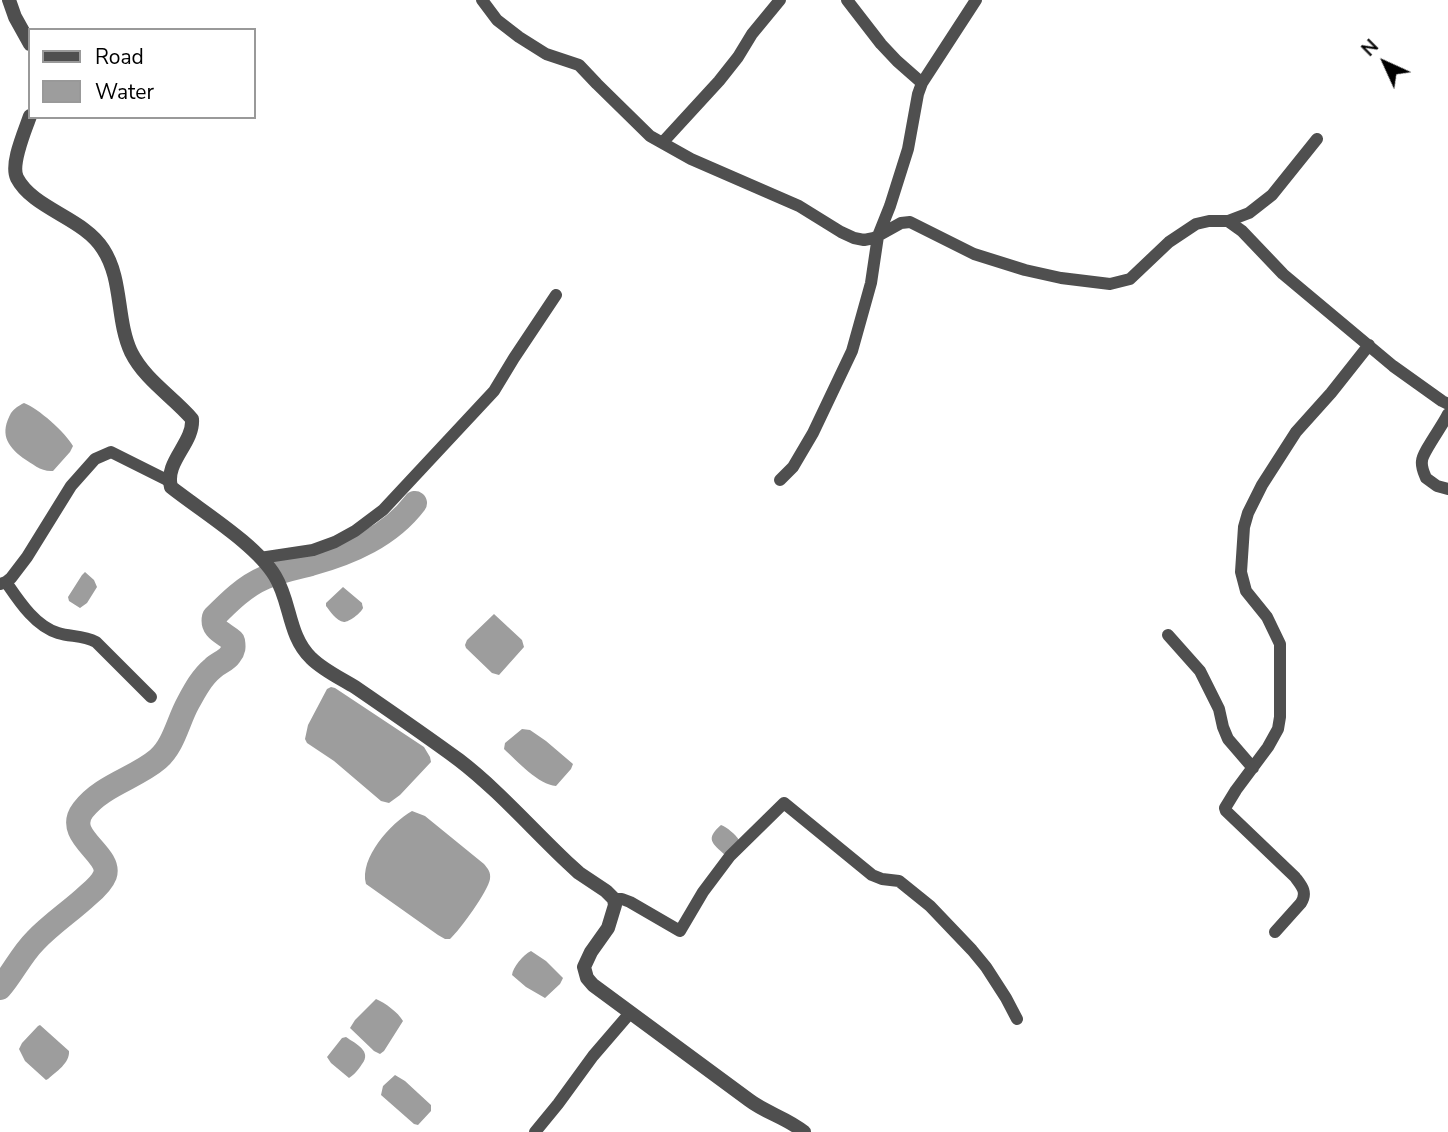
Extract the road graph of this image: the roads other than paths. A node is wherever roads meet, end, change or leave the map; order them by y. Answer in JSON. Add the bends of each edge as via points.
{"nodes":[{"id":1,"x":9,"y":0,"type":"edge"},
{"id":2,"x":482,"y":0,"type":"edge"},
{"id":3,"x":780,"y":0,"type":"edge"},
{"id":4,"x":847,"y":0,"type":"edge"},
{"id":5,"x":976,"y":0,"type":"edge"},
{"id":6,"x":28,"y":40,"type":"edge"},
{"id":7,"x":922,"y":83,"type":"junction"},
{"id":8,"x":29,"y":119,"type":"edge"},
{"id":9,"x":1317,"y":139,"type":"dead end"},
{"id":10,"x":663,"y":142,"type":"junction"},
{"id":11,"x":1228,"y":221,"type":"junction"},
{"id":12,"x":878,"y":236,"type":"junction"},
{"id":13,"x":556,"y":295,"type":"dead end"},
{"id":14,"x":1369,"y":345,"type":"junction"},
{"id":15,"x":1448,"y":404,"type":"edge"},
{"id":16,"x":1448,"y":414,"type":"edge"},
{"id":17,"x":169,"y":481,"type":"junction"},
{"id":18,"x":780,"y":481,"type":"dead end"},
{"id":19,"x":1448,"y":489,"type":"edge"},
{"id":20,"x":263,"y":561,"type":"junction"},
{"id":21,"x":3,"y":583,"type":"edge"},
{"id":22,"x":1168,"y":635,"type":"dead end"},
{"id":23,"x":151,"y":697,"type":"dead end"},
{"id":24,"x":1253,"y":768,"type":"junction"},
{"id":25,"x":614,"y":899,"type":"junction"},
{"id":26,"x":1275,"y":932,"type":"dead end"},
{"id":27,"x":630,"y":1013,"type":"junction"},
{"id":28,"x":1017,"y":1019,"type":"dead end"},
{"id":29,"x":535,"y":1132,"type":"edge"},
{"id":30,"x":804,"y":1132,"type":"edge"}],
"edges":[{"from":1,"to":6,"type":"street"},
{"from":2,"to":10,"type":"street","via":[[497,20],[519,37],[547,54],[579,65],[650,136]]},
{"from":3,"to":10,"type":"street","via":[[719,81]]},
{"from":4,"to":7,"type":"street","via":[[881,44]]},
{"from":5,"to":7,"type":"street"},
{"from":7,"to":12,"type":"street","via":[[908,149]]},
{"from":8,"to":17,"type":"street","via":[[16,175],[36,198],[81,227],[103,249],[112,267],[132,353],[192,419],[193,428]]},
{"from":9,"to":11,"type":"street","via":[[1272,195],[1250,213]]},
{"from":10,"to":12,"type":"street","via":[[799,206],[854,238]]},
{"from":11,"to":12,"type":"street","via":[[1196,224],[1130,279],[1110,284],[1025,270],[974,254],[910,222]]},
{"from":11,"to":14,"type":"street"},
{"from":12,"to":18,"type":"street","via":[[871,283],[852,351],[813,433]]},
{"from":13,"to":20,"type":"street","via":[[494,391],[383,510],[335,542]]},
{"from":14,"to":15,"type":"street"},
{"from":14,"to":24,"type":"street","via":[[1296,432],[1254,498],[1244,527],[1241,572],[1246,591],[1267,617],[1280,644],[1278,729]]},
{"from":16,"to":19,"type":"street","via":[[1422,461],[1426,478]]},
{"from":17,"to":20,"type":"street"},
{"from":17,"to":21,"type":"street","via":[[111,452],[95,459]]},
{"from":20,"to":25,"type":"street","via":[[281,586],[294,632],[312,660],[465,765],[567,862]]},
{"from":21,"to":23,"type":"street","via":[[47,628],[96,642]]},
{"from":22,"to":24,"type":"street","via":[[1200,671],[1228,739]]},
{"from":24,"to":26,"type":"street","via":[[1228,800],[1226,811],[1305,893],[1301,904]]},
{"from":25,"to":27,"type":"street","via":[[608,928],[584,967],[593,985]]},
{"from":25,"to":28,"type":"street","via":[[630,902],[680,932],[730,856],[784,803],[872,875],[898,881],[930,906],[986,967]]},
{"from":27,"to":29,"type":"street"},
{"from":27,"to":30,"type":"street","via":[[756,1105]]}]}
